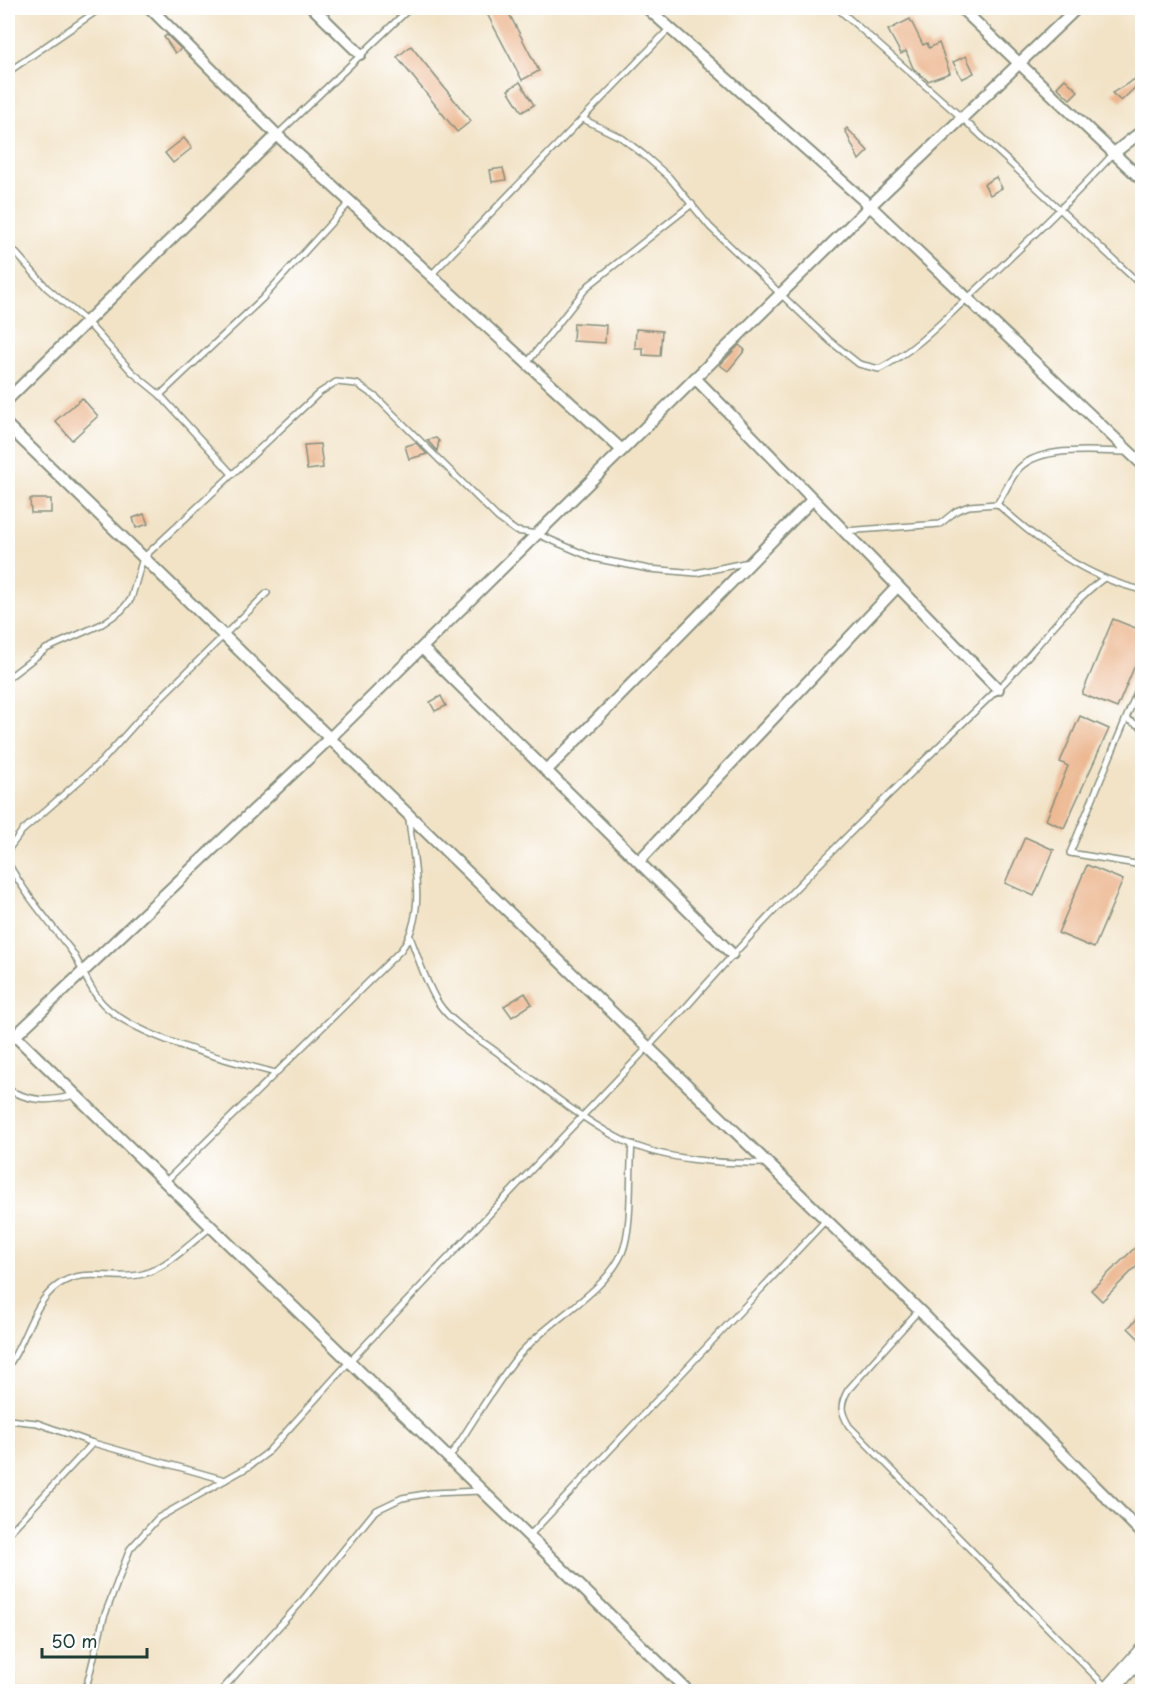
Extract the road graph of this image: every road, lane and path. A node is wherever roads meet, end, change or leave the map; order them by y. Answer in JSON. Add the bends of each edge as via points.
{"nodes":[{"id":1,"x":101,"y":8,"type":"edge"},
{"id":2,"x":150,"y":8,"type":"edge"},
{"id":3,"x":313,"y":8,"type":"edge"},
{"id":4,"x":410,"y":8,"type":"edge"},
{"id":5,"x":647,"y":8,"type":"edge"},
{"id":6,"x":837,"y":8,"type":"edge"},
{"id":7,"x":961,"y":8,"type":"edge"},
{"id":8,"x":1077,"y":8,"type":"edge"},
{"id":9,"x":670,"y":28,"type":"junction"},
{"id":10,"x":360,"y":54,"type":"junction"},
{"id":11,"x":1019,"y":63,"type":"junction"},
{"id":12,"x":8,"y":72,"type":"edge"},
{"id":13,"x":583,"y":118,"type":"junction"},
{"id":14,"x":962,"y":118,"type":"junction"},
{"id":15,"x":1143,"y":131,"type":"edge"},
{"id":16,"x":278,"y":135,"type":"junction"},
{"id":17,"x":1114,"y":153,"type":"junction"},
{"id":18,"x":1143,"y":180,"type":"edge"},
{"id":19,"x":351,"y":202,"type":"junction"},
{"id":20,"x":692,"y":204,"type":"junction"},
{"id":21,"x":870,"y":206,"type":"junction"},
{"id":22,"x":1060,"y":212,"type":"junction"},
{"id":23,"x":8,"y":244,"type":"edge"},
{"id":24,"x":431,"y":275,"type":"junction"},
{"id":25,"x":1143,"y":286,"type":"edge"},
{"id":26,"x":780,"y":294,"type":"junction"},
{"id":27,"x":966,"y":299,"type":"junction"},
{"id":28,"x":87,"y":322,"type":"junction"},
{"id":29,"x":527,"y":363,"type":"junction"},
{"id":30,"x":695,"y":378,"type":"junction"},
{"id":31,"x":160,"y":395,"type":"junction"},
{"id":32,"x":8,"y":399,"type":"edge"},
{"id":33,"x":8,"y":426,"type":"edge"},
{"id":34,"x":622,"y":450,"type":"junction"},
{"id":35,"x":1130,"y":452,"type":"junction"},
{"id":36,"x":1143,"y":464,"type":"edge"},
{"id":37,"x":232,"y":474,"type":"junction"},
{"id":38,"x":813,"y":500,"type":"junction"},
{"id":39,"x":997,"y":504,"type":"junction"},
{"id":40,"x":844,"y":531,"type":"junction"},
{"id":41,"x":537,"y":534,"type":"junction"},
{"id":42,"x":143,"y":558,"type":"junction"},
{"id":43,"x":752,"y":562,"type":"junction"},
{"id":44,"x":1104,"y":578,"type":"junction"},
{"id":45,"x":897,"y":587,"type":"junction"},
{"id":46,"x":1143,"y":590,"type":"edge"},
{"id":47,"x":267,"y":593,"type":"dead end"},
{"id":48,"x":224,"y":635,"type":"junction"},
{"id":49,"x":422,"y":648,"type":"junction"},
{"id":50,"x":8,"y":678,"type":"edge"},
{"id":51,"x":1143,"y":680,"type":"edge"},
{"id":52,"x":998,"y":689,"type":"junction"},
{"id":53,"x":1126,"y":719,"type":"junction"},
{"id":54,"x":1143,"y":727,"type":"edge"},
{"id":55,"x":330,"y":738,"type":"junction"},
{"id":56,"x":546,"y":771,"type":"junction"},
{"id":57,"x":409,"y":816,"type":"junction"},
{"id":58,"x":8,"y":850,"type":"edge"},
{"id":59,"x":639,"y":861,"type":"junction"},
{"id":60,"x":8,"y":863,"type":"edge"},
{"id":61,"x":1143,"y":866,"type":"edge"},
{"id":62,"x":410,"y":937,"type":"junction"},
{"id":63,"x":732,"y":954,"type":"junction"},
{"id":64,"x":84,"y":972,"type":"junction"},
{"id":65,"x":11,"y":1032,"type":"edge"},
{"id":66,"x":648,"y":1047,"type":"junction"},
{"id":67,"x":276,"y":1073,"type":"junction"},
{"id":68,"x":8,"y":1090,"type":"edge"},
{"id":69,"x":75,"y":1095,"type":"junction"},
{"id":70,"x":583,"y":1115,"type":"junction"},
{"id":71,"x":632,"y":1144,"type":"junction"},
{"id":72,"x":767,"y":1162,"type":"junction"},
{"id":73,"x":165,"y":1182,"type":"junction"},
{"id":74,"x":826,"y":1220,"type":"junction"},
{"id":75,"x":211,"y":1227,"type":"junction"},
{"id":76,"x":919,"y":1310,"type":"junction"},
{"id":77,"x":350,"y":1361,"type":"junction"},
{"id":78,"x":8,"y":1366,"type":"edge"},
{"id":79,"x":8,"y":1420,"type":"edge"},
{"id":80,"x":93,"y":1443,"type":"junction"},
{"id":81,"x":449,"y":1458,"type":"junction"},
{"id":82,"x":225,"y":1480,"type":"junction"},
{"id":83,"x":482,"y":1491,"type":"junction"},
{"id":84,"x":1143,"y":1533,"type":"edge"},
{"id":85,"x":8,"y":1534,"type":"edge"},
{"id":86,"x":529,"y":1536,"type":"junction"},
{"id":87,"x":1143,"y":1653,"type":"edge"},
{"id":88,"x":1108,"y":1691,"type":"edge"},
{"id":89,"x":85,"y":1692,"type":"edge"},
{"id":90,"x":220,"y":1692,"type":"edge"},
{"id":91,"x":689,"y":1692,"type":"edge"}],
"edges":[{"from":1,"to":12,"type":"lane"},
{"from":2,"to":16,"type":"street"},
{"from":3,"to":10,"type":"street"},
{"from":4,"to":10,"type":"lane"},
{"from":5,"to":9,"type":"street"},
{"from":6,"to":14,"type":"lane"},
{"from":7,"to":11,"type":"street"},
{"from":8,"to":11,"type":"street"},
{"from":9,"to":13,"type":"lane"},
{"from":9,"to":21,"type":"street"},
{"from":10,"to":16,"type":"lane"},
{"from":11,"to":14,"type":"street"},
{"from":11,"to":17,"type":"street"},
{"from":13,"to":20,"type":"lane","via":[[622,138],[644,155]]},
{"from":13,"to":24,"type":"lane"},
{"from":14,"to":21,"type":"street"},
{"from":14,"to":22,"type":"lane"},
{"from":15,"to":17,"type":"street"},
{"from":16,"to":19,"type":"street"},
{"from":16,"to":28,"type":"street"},
{"from":17,"to":18,"type":"street"},
{"from":17,"to":22,"type":"lane"},
{"from":19,"to":24,"type":"street"},
{"from":19,"to":31,"type":"lane","via":[[262,299]]},
{"from":20,"to":26,"type":"lane"},
{"from":20,"to":29,"type":"lane","via":[[588,286]]},
{"from":21,"to":26,"type":"street"},
{"from":21,"to":27,"type":"street"},
{"from":22,"to":25,"type":"lane"},
{"from":22,"to":27,"type":"lane"},
{"from":23,"to":28,"type":"lane","via":[[47,288]]},
{"from":24,"to":29,"type":"street"},
{"from":26,"to":27,"type":"lane","via":[[859,364],[879,369],[903,357]]},
{"from":26,"to":30,"type":"street"},
{"from":27,"to":35,"type":"street"},
{"from":28,"to":31,"type":"lane","via":[[132,372]]},
{"from":28,"to":32,"type":"street"},
{"from":29,"to":34,"type":"street"},
{"from":30,"to":34,"type":"street"},
{"from":30,"to":38,"type":"street"},
{"from":31,"to":37,"type":"lane"},
{"from":33,"to":42,"type":"street"},
{"from":34,"to":41,"type":"street"},
{"from":35,"to":36,"type":"street"},
{"from":35,"to":39,"type":"lane","via":[[1035,456],[1017,470]]},
{"from":37,"to":41,"type":"lane","via":[[319,393],[336,382],[357,384],[498,518],[516,531]]},
{"from":37,"to":42,"type":"lane"},
{"from":38,"to":40,"type":"street"},
{"from":38,"to":43,"type":"street"},
{"from":39,"to":40,"type":"lane","via":[[969,506],[940,524]]},
{"from":39,"to":44,"type":"lane","via":[[1049,549]]},
{"from":40,"to":45,"type":"street"},
{"from":41,"to":43,"type":"lane","via":[[593,558],[649,569],[696,573]]},
{"from":41,"to":49,"type":"street"},
{"from":42,"to":48,"type":"street"},
{"from":42,"to":50,"type":"lane","via":[[131,599],[121,611],[102,624],[46,649]]},
{"from":43,"to":56,"type":"street"},
{"from":44,"to":46,"type":"lane"},
{"from":44,"to":52,"type":"lane","via":[[1083,594]]},
{"from":45,"to":52,"type":"street"},
{"from":45,"to":59,"type":"street"},
{"from":47,"to":48,"type":"lane"},
{"from":48,"to":55,"type":"street"},
{"from":48,"to":58,"type":"lane","via":[[102,761],[22,831]]},
{"from":49,"to":55,"type":"street"},
{"from":49,"to":56,"type":"street"},
{"from":51,"to":53,"type":"lane"},
{"from":52,"to":63,"type":"lane","via":[[899,783]]},
{"from":53,"to":54,"type":"lane"},
{"from":53,"to":61,"type":"lane","via":[[1070,854]]},
{"from":55,"to":57,"type":"street"},
{"from":55,"to":64,"type":"street"},
{"from":56,"to":59,"type":"street"},
{"from":57,"to":62,"type":"lane","via":[[418,911]]},
{"from":57,"to":66,"type":"street"},
{"from":59,"to":63,"type":"street"},
{"from":60,"to":64,"type":"lane"},
{"from":62,"to":67,"type":"lane"},
{"from":62,"to":70,"type":"lane","via":[[440,1005]]},
{"from":63,"to":66,"type":"lane"},
{"from":64,"to":65,"type":"street"},
{"from":64,"to":67,"type":"lane","via":[[102,1003],[127,1022],[204,1054]]},
{"from":65,"to":69,"type":"street"},
{"from":66,"to":70,"type":"lane"},
{"from":66,"to":72,"type":"street"},
{"from":67,"to":73,"type":"lane"},
{"from":68,"to":69,"type":"lane","via":[[50,1102]]},
{"from":69,"to":73,"type":"street"},
{"from":70,"to":71,"type":"lane"},
{"from":70,"to":77,"type":"lane"},
{"from":71,"to":72,"type":"lane","via":[[723,1164]]},
{"from":71,"to":81,"type":"lane","via":[[622,1253],[606,1277],[540,1332],[518,1357]]},
{"from":72,"to":74,"type":"street"},
{"from":73,"to":75,"type":"street"},
{"from":74,"to":76,"type":"street"},
{"from":74,"to":86,"type":"lane"},
{"from":75,"to":77,"type":"street"},
{"from":75,"to":78,"type":"lane","via":[[145,1274],[85,1274],[58,1284],[43,1300],[20,1350]]},
{"from":76,"to":84,"type":"street"},
{"from":76,"to":88,"type":"lane","via":[[848,1390],[841,1412],[849,1426]]},
{"from":77,"to":81,"type":"street"},
{"from":77,"to":82,"type":"lane","via":[[267,1453]]},
{"from":79,"to":80,"type":"lane","via":[[37,1423]]},
{"from":80,"to":82,"type":"lane"},
{"from":80,"to":85,"type":"lane"},
{"from":81,"to":83,"type":"street"},
{"from":82,"to":89,"type":"lane","via":[[158,1518],[130,1549],[104,1617]]},
{"from":83,"to":86,"type":"street"},
{"from":83,"to":90,"type":"lane","via":[[402,1498],[375,1511],[302,1601]]},
{"from":86,"to":91,"type":"street"},
{"from":87,"to":88,"type":"highway"}]}
